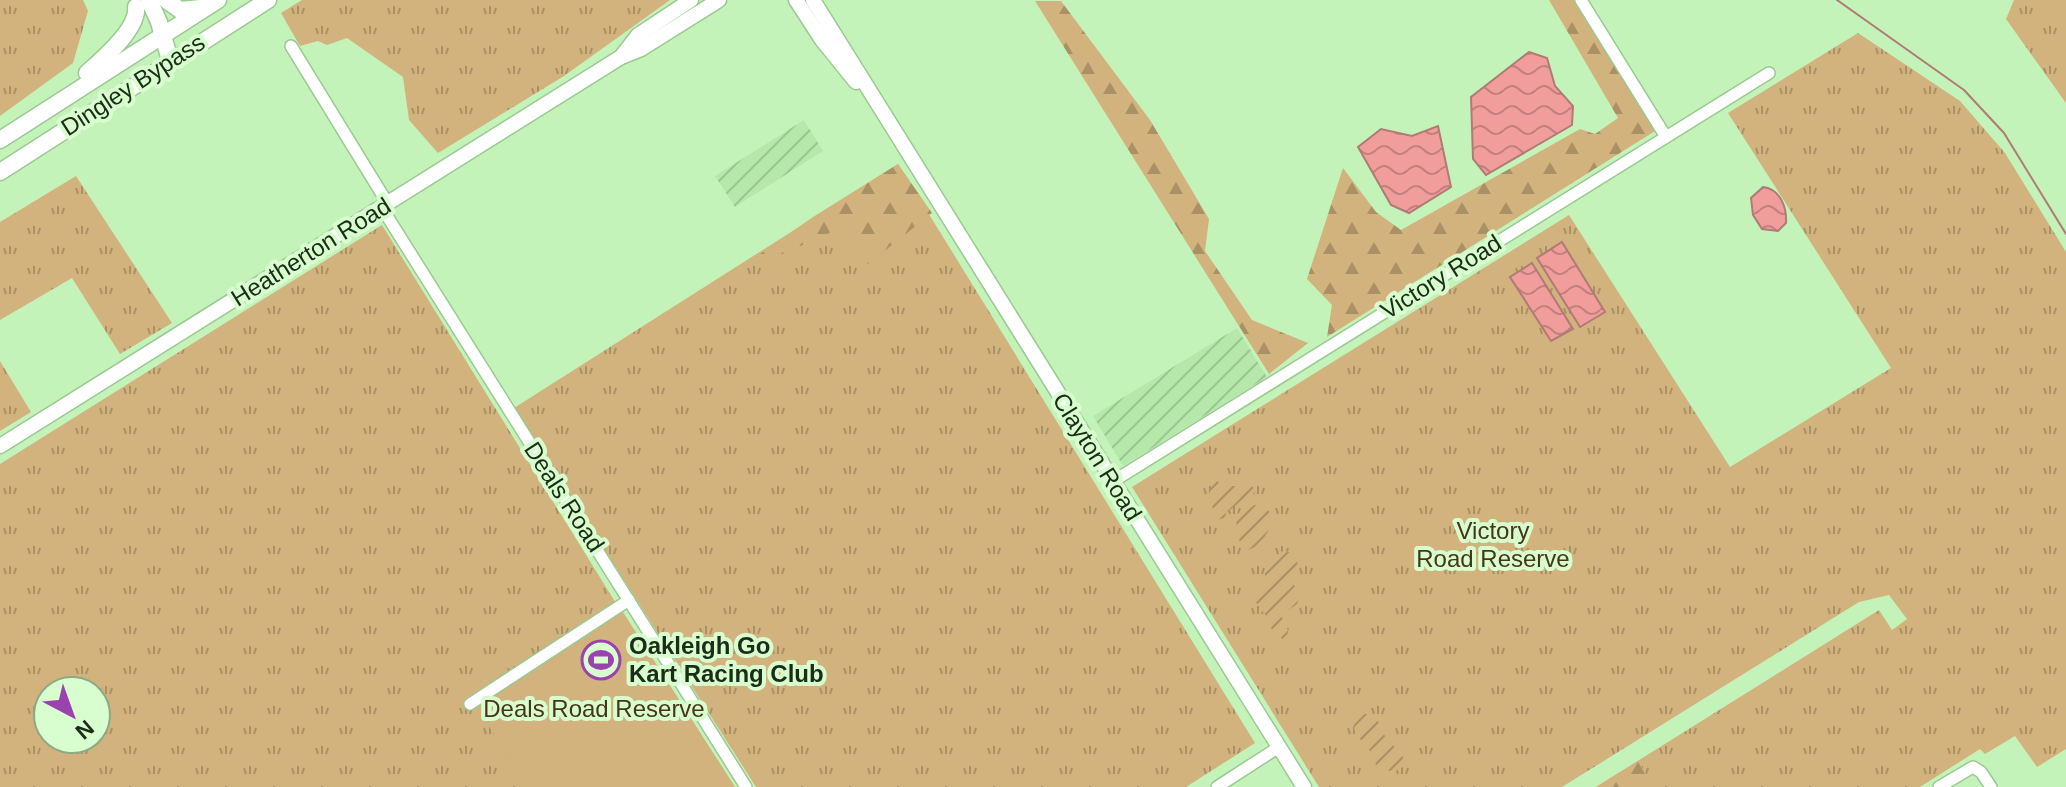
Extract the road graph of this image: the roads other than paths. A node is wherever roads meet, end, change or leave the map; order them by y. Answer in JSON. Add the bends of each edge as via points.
{"nodes":[{"id":1,"x":166,"y":0,"type":"edge"},
{"id":2,"x":268,"y":0,"type":"edge"},
{"id":3,"x":691,"y":0,"type":"edge"},
{"id":4,"x":719,"y":0,"type":"edge"},
{"id":5,"x":787,"y":0,"type":"edge"},
{"id":6,"x":796,"y":0,"type":"edge"},
{"id":7,"x":813,"y":0,"type":"edge"},
{"id":8,"x":1581,"y":0,"type":"edge"},
{"id":9,"x":139,"y":2,"type":"edge"},
{"id":10,"x":213,"y":3,"type":"edge"},
{"id":11,"x":815,"y":20,"type":"junction"},
{"id":12,"x":158,"y":37,"type":"junction"},
{"id":13,"x":291,"y":46,"type":"dead end"},
{"id":14,"x":621,"y":57,"type":"junction"},
{"id":15,"x":169,"y":61,"type":"junction"},
{"id":16,"x":1769,"y":73,"type":"dead end"},
{"id":17,"x":40,"y":113,"type":"junction"},
{"id":18,"x":1666,"y":137,"type":"junction"},
{"id":19,"x":0,"y":140,"type":"edge"},
{"id":20,"x":0,"y":172,"type":"edge"},
{"id":21,"x":385,"y":206,"type":"junction"},
{"id":22,"x":0,"y":446,"type":"edge"},
{"id":23,"x":1112,"y":482,"type":"junction"},
{"id":24,"x":629,"y":600,"type":"junction"},
{"id":25,"x":470,"y":704,"type":"dead end"},
{"id":26,"x":1279,"y":747,"type":"junction"},
{"id":27,"x":746,"y":787,"type":"edge"},
{"id":28,"x":1217,"y":787,"type":"edge"},
{"id":29,"x":1304,"y":787,"type":"edge"},
{"id":30,"x":1939,"y":787,"type":"edge"},
{"id":31,"x":1991,"y":787,"type":"edge"}],
"edges":[{"from":1,"to":10,"type":"highway","via":[[182,10]]},
{"from":2,"to":15,"type":"highway","name":"Dingley Bypass"},
{"from":3,"to":14,"type":"main road","name":"Heatherton Road","via":[[638,35]]},
{"from":4,"to":14,"type":"main road","name":"Heatherton Road"},
{"from":5,"to":11,"type":"main road"},
{"from":6,"to":11,"type":"main road","name":"Clayton Road"},
{"from":7,"to":11,"type":"main road","name":"Clayton Road"},
{"from":8,"to":18,"type":"street"},
{"from":9,"to":12,"type":"highway"},
{"from":9,"to":17,"type":"highway","via":[[135,20],[115,45]]},
{"from":10,"to":12,"type":"highway","name":"Dingley Bypass"},
{"from":11,"to":23,"type":"main road","name":"Clayton Road","via":[[890,127]]},
{"from":12,"to":15,"type":"highway"},
{"from":12,"to":17,"type":"highway","name":"Dingley Bypass"},
{"from":13,"to":21,"type":"street","name":"Deals Road"},
{"from":14,"to":21,"type":"main road","name":"Heatherton Road"},
{"from":15,"to":20,"type":"highway","name":"Dingley Bypass"},
{"from":16,"to":18,"type":"street","name":"Victory Road"},
{"from":17,"to":19,"type":"highway","name":"Dingley Bypass"},
{"from":18,"to":23,"type":"street","name":"Victory Road"},
{"from":21,"to":22,"type":"main road","name":"Heatherton Road"},
{"from":21,"to":24,"type":"street","name":"Deals Road"},
{"from":23,"to":26,"type":"main road","name":"Clayton Road"},
{"from":24,"to":25,"type":"street"},
{"from":24,"to":27,"type":"street","name":"Deals Road"},
{"from":26,"to":28,"type":"street"},
{"from":26,"to":29,"type":"main road","name":"Clayton Road"},
{"from":30,"to":31,"type":"street","via":[[1973,767]]}]}
